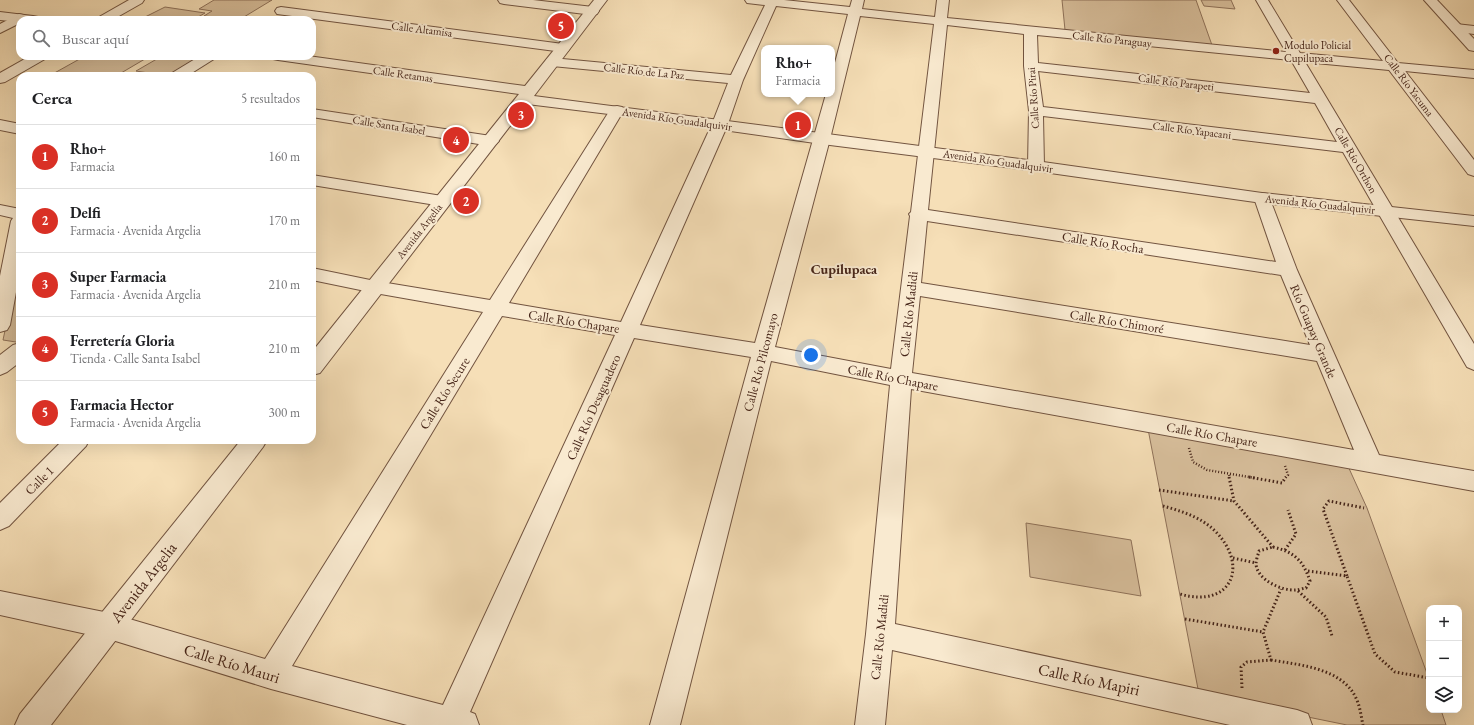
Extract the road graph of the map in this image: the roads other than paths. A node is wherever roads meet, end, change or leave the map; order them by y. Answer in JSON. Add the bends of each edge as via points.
{"nodes":[{"id":1,"x":138,"y":0,"type":"edge"},
{"id":2,"x":298,"y":0,"type":"edge"},
{"id":3,"x":504,"y":0,"type":"edge"},
{"id":4,"x":751,"y":0,"type":"edge"},
{"id":5,"x":943,"y":0,"type":"edge"},
{"id":6,"x":1262,"y":0,"type":"edge"},
{"id":7,"x":1343,"y":0,"type":"edge"},
{"id":8,"x":1430,"y":0,"type":"edge"},
{"id":9,"x":773,"y":1,"type":"edge"},
{"id":10,"x":597,"y":5,"type":"edge"},
{"id":11,"x":856,"y":5,"type":"edge"},
{"id":12,"x":0,"y":16,"type":"edge"},
{"id":13,"x":109,"y":16,"type":"edge"},
{"id":14,"x":293,"y":16,"type":"edge"},
{"id":15,"x":16,"y":18,"type":"edge"},
{"id":16,"x":316,"y":19,"type":"edge"},
{"id":17,"x":16,"y":20,"type":"edge"},
{"id":18,"x":940,"y":20,"type":"junction"},
{"id":19,"x":0,"y":28,"type":"edge"},
{"id":20,"x":1456,"y":28,"type":"junction"},
{"id":21,"x":1474,"y":30,"type":"edge"},
{"id":22,"x":1030,"y":31,"type":"junction"},
{"id":23,"x":1474,"y":47,"type":"edge"},
{"id":24,"x":563,"y":48,"type":"junction"},
{"id":25,"x":1296,"y":58,"type":"junction"},
{"id":26,"x":33,"y":60,"type":"edge"},
{"id":27,"x":202,"y":60,"type":"edge"},
{"id":28,"x":303,"y":60,"type":"edge"},
{"id":29,"x":552,"y":62,"type":"junction"},
{"id":30,"x":1031,"y":66,"type":"junction"},
{"id":31,"x":1396,"y":67,"type":"junction"},
{"id":32,"x":183,"y":72,"type":"edge"},
{"id":33,"x":1474,"y":74,"type":"edge"},
{"id":34,"x":0,"y":79,"type":"edge"},
{"id":35,"x":736,"y":80,"type":"junction"},
{"id":36,"x":835,"y":88,"type":"edge"},
{"id":37,"x":526,"y":95,"type":"junction"},
{"id":38,"x":833,"y":97,"type":"edge"},
{"id":39,"x":1320,"y":99,"type":"junction"},
{"id":40,"x":617,"y":110,"type":"junction"},
{"id":41,"x":1036,"y":111,"type":"junction"},
{"id":42,"x":316,"y":114,"type":"edge"},
{"id":43,"x":720,"y":124,"type":"junction"},
{"id":44,"x":0,"y":125,"type":"edge"},
{"id":45,"x":16,"y":128,"type":"edge"},
{"id":46,"x":822,"y":140,"type":"junction"},
{"id":47,"x":491,"y":141,"type":"junction"},
{"id":48,"x":1349,"y":148,"type":"junction"},
{"id":49,"x":926,"y":152,"type":"junction"},
{"id":50,"x":1036,"y":166,"type":"junction"},
{"id":51,"x":1474,"y":171,"type":"edge"},
{"id":52,"x":316,"y":181,"type":"edge"},
{"id":53,"x":1262,"y":198,"type":"junction"},
{"id":54,"x":442,"y":201,"type":"junction"},
{"id":55,"x":0,"y":210,"type":"edge"},
{"id":56,"x":1386,"y":211,"type":"junction"},
{"id":57,"x":16,"y":213,"type":"edge"},
{"id":58,"x":918,"y":214,"type":"junction"},
{"id":59,"x":1474,"y":221,"type":"edge"},
{"id":60,"x":16,"y":242,"type":"edge"},
{"id":61,"x":1288,"y":270,"type":"junction"},
{"id":62,"x":316,"y":275,"type":"edge"},
{"id":63,"x":375,"y":287,"type":"junction"},
{"id":64,"x":911,"y":288,"type":"junction"},
{"id":65,"x":496,"y":308,"type":"junction"},
{"id":66,"x":0,"y":325,"type":"edge"},
{"id":67,"x":628,"y":330,"type":"junction"},
{"id":68,"x":763,"y":352,"type":"junction"},
{"id":69,"x":16,"y":353,"type":"edge"},
{"id":70,"x":1324,"y":355,"type":"junction"},
{"id":71,"x":316,"y":362,"type":"edge"},
{"id":72,"x":1474,"y":362,"type":"edge"},
{"id":73,"x":0,"y":367,"type":"edge"},
{"id":74,"x":901,"y":379,"type":"junction"},
{"id":75,"x":74,"y":444,"type":"edge"},
{"id":76,"x":252,"y":444,"type":"edge"},
{"id":77,"x":1371,"y":462,"type":"junction"},
{"id":78,"x":1474,"y":481,"type":"edge"},
{"id":79,"x":0,"y":519,"type":"edge"},
{"id":80,"x":0,"y":603,"type":"edge"},
{"id":81,"x":109,"y":626,"type":"junction"},
{"id":82,"x":880,"y":634,"type":"junction"},
{"id":83,"x":271,"y":675,"type":"junction"},
{"id":84,"x":455,"y":724,"type":"edge"},
{"id":85,"x":31,"y":725,"type":"edge"},
{"id":86,"x":664,"y":725,"type":"edge"},
{"id":87,"x":870,"y":725,"type":"edge"},
{"id":88,"x":1297,"y":725,"type":"edge"}],
"edges":[{"from":1,"to":13,"type":"street"},
{"from":2,"to":14,"type":"street","name":"Calle Altamisa","via":[[276,14]]},
{"from":3,"to":10,"type":"street"},
{"from":4,"to":9,"type":"street","name":"Calle Río Paraguay"},
{"from":5,"to":18,"type":"street","name":"Calle Río Madidi"},
{"from":6,"to":25,"type":"street","name":"Calle Río Orthon"},
{"from":7,"to":31,"type":"street","name":"Calle Río Yacuma"},
{"from":8,"to":20,"type":"street"},
{"from":9,"to":11,"type":"street","name":"Calle Río Paraguay"},
{"from":9,"to":35,"type":"street","name":"Calle Río Desaguadero"},
{"from":10,"to":24,"type":"street","name":"Avenida Argelia"},
{"from":11,"to":18,"type":"street","name":"Calle Río Paraguay"},
{"from":11,"to":36,"type":"street","name":"Calle Río Pilcomayo"},
{"from":12,"to":15,"type":"street"},
{"from":16,"to":24,"type":"street","name":"Calle Altamisa"},
{"from":17,"to":19,"type":"street"},
{"from":18,"to":22,"type":"street","name":"Calle Río Paraguay"},
{"from":18,"to":49,"type":"street","name":"Calle Río Madidi"},
{"from":20,"to":21,"type":"street"},
{"from":20,"to":23,"type":"street"},
{"from":22,"to":25,"type":"street","name":"Calle Río Paraguay"},
{"from":22,"to":30,"type":"street","name":"Calle Río Pirai"},
{"from":24,"to":29,"type":"street","name":"Avenida Argelia"},
{"from":25,"to":31,"type":"street","name":"Calle Río Paraguay"},
{"from":25,"to":39,"type":"street","name":"Calle Río Orthon"},
{"from":26,"to":34,"type":"street"},
{"from":27,"to":32,"type":"street"},
{"from":28,"to":37,"type":"street","name":"Calle Retamas"},
{"from":29,"to":35,"type":"street","name":"Calle Río de La Paz"},
{"from":29,"to":37,"type":"street","name":"Avenida Argelia"},
{"from":30,"to":39,"type":"street","name":"Calle Río Parapeti"},
{"from":30,"to":41,"type":"street","name":"Calle Río Pirai"},
{"from":31,"to":33,"type":"street","name":"Calle Río Paraguay"},
{"from":31,"to":51,"type":"street","name":"Calle Río Yacuma"},
{"from":35,"to":43,"type":"street","name":"Calle Río Desaguadero"},
{"from":37,"to":40,"type":"street","name":"Avenida Río Guadalquivir"},
{"from":37,"to":47,"type":"street","name":"Avenida Argelia"},
{"from":38,"to":46,"type":"street","name":"Calle Río Pilcomayo"},
{"from":39,"to":48,"type":"street","name":"Calle Río Orthon"},
{"from":40,"to":43,"type":"street","name":"Avenida Río Guadalquivir"},
{"from":40,"to":65,"type":"street","name":"Calle Río Secure"},
{"from":41,"to":48,"type":"street","name":"Calle Río Yapacani"},
{"from":41,"to":50,"type":"street","name":"Calle Río Pirai"},
{"from":42,"to":47,"type":"street","name":"Calle Santa Isabel"},
{"from":43,"to":46,"type":"street","name":"Avenida Río Guadalquivir"},
{"from":43,"to":67,"type":"street","name":"Calle Río Desaguadero"},
{"from":44,"to":45,"type":"street"},
{"from":46,"to":49,"type":"street","name":"Avenida Río Guadalquivir"},
{"from":46,"to":68,"type":"street","name":"Calle Río Pilcomayo"},
{"from":47,"to":54,"type":"street","name":"Avenida Argelia"},
{"from":48,"to":56,"type":"street","name":"Calle Río Orthon"},
{"from":49,"to":50,"type":"street","name":"Avenida Río Guadalquivir"},
{"from":49,"to":58,"type":"street","name":"Calle Río Madidi"},
{"from":50,"to":53,"type":"street","name":"Avenida Río Guadalquivir"},
{"from":52,"to":54,"type":"street"},
{"from":53,"to":56,"type":"street","name":"Avenida Río Guadalquivir"},
{"from":53,"to":61,"type":"street","name":"Río Guapay Grande"},
{"from":54,"to":63,"type":"street","name":"Avenida Argelia"},
{"from":55,"to":57,"type":"street"},
{"from":56,"to":59,"type":"street","name":"Avenida Río Guadalquivir"},
{"from":56,"to":72,"type":"street","name":"Calle Río Orthon"},
{"from":58,"to":61,"type":"street","name":"Calle Río Rocha"},
{"from":58,"to":64,"type":"street","name":"Calle Río Madidi"},
{"from":60,"to":66,"type":"street"},
{"from":61,"to":70,"type":"street","name":"Río Guapay Grande"},
{"from":62,"to":63,"type":"street","name":"Calle Río Chapare"},
{"from":63,"to":65,"type":"street","name":"Calle Río Chapare"},
{"from":63,"to":71,"type":"street","name":"Avenida Argelia"},
{"from":64,"to":70,"type":"street","name":"Calle Río Chimoré"},
{"from":64,"to":74,"type":"street","name":"Calle Río Madidi"},
{"from":65,"to":67,"type":"street","name":"Calle Río Chapare"},
{"from":65,"to":83,"type":"street","name":"Calle Río Secure"},
{"from":67,"to":68,"type":"street","name":"Calle Río Chapare"},
{"from":67,"to":84,"type":"street","name":"Calle Río Desaguadero"},
{"from":68,"to":74,"type":"street","name":"Calle Río Chapare"},
{"from":68,"to":86,"type":"street","name":"Calle Río Pilcomayo"},
{"from":69,"to":73,"type":"street"},
{"from":70,"to":77,"type":"street","name":"Río Guapay Grande"},
{"from":74,"to":77,"type":"street","name":"Calle Río Chapare"},
{"from":74,"to":82,"type":"street","name":"Calle Río Madidi"},
{"from":75,"to":79,"type":"street","name":"Calle 1"},
{"from":76,"to":81,"type":"street","name":"Avenida Argelia"},
{"from":77,"to":78,"type":"street","name":"Calle Río Chapare"},
{"from":80,"to":81,"type":"street","name":"Calle Río Mauri"},
{"from":81,"to":83,"type":"street","name":"Calle Río Mauri"},
{"from":81,"to":85,"type":"street","name":"Avenida Argelia"},
{"from":82,"to":87,"type":"street","name":"Calle Río Madidi"},
{"from":82,"to":88,"type":"street","name":"Calle Río Mapiri"},
{"from":83,"to":84,"type":"street","name":"Calle Río Mauri"}]}
